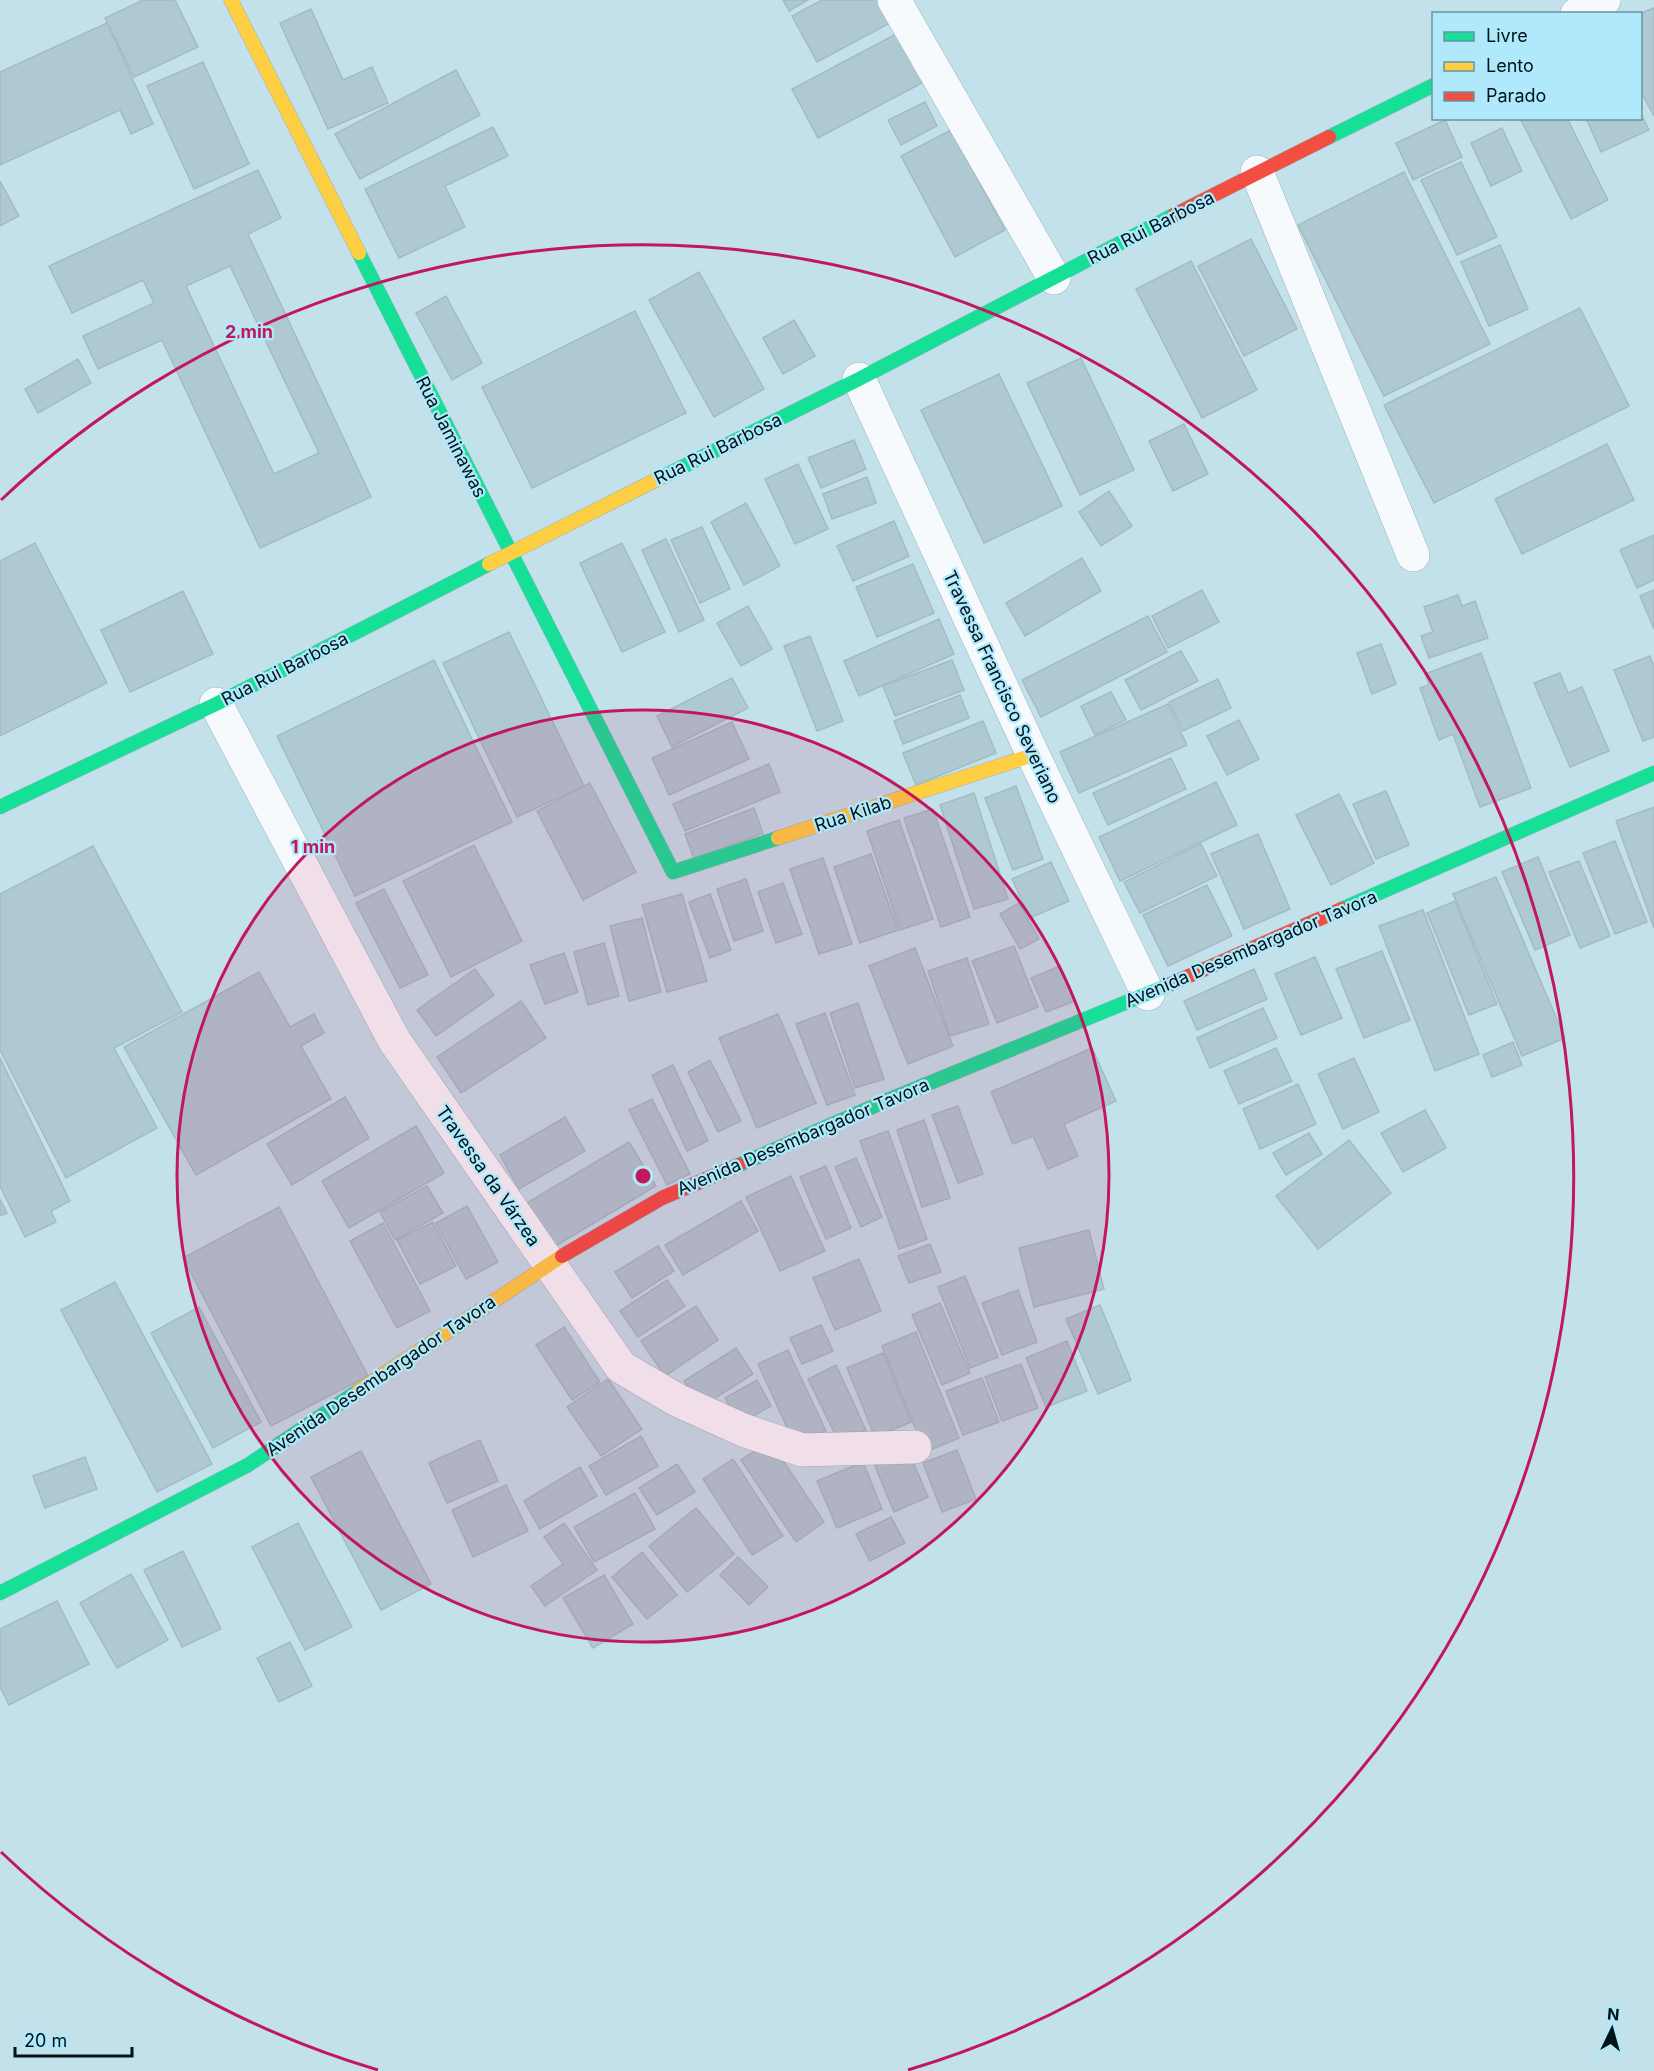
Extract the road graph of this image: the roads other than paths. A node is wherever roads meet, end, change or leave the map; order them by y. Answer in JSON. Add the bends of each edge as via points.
{"nodes":[{"id":1,"x":231,"y":0,"type":"edge"},
{"id":2,"x":894,"y":0,"type":"edge"},
{"id":3,"x":1604,"y":0,"type":"edge"},
{"id":4,"x":1581,"y":12,"type":"edge"},
{"id":5,"x":1432,"y":86,"type":"edge"},
{"id":6,"x":1257,"y":172,"type":"junction"},
{"id":7,"x":1054,"y":278,"type":"junction"},
{"id":8,"x":859,"y":379,"type":"junction"},
{"id":9,"x":510,"y":553,"type":"junction"},
{"id":10,"x":1413,"y":555,"type":"dead end"},
{"id":11,"x":216,"y":704,"type":"junction"},
{"id":12,"x":1033,"y":755,"type":"junction"},
{"id":13,"x":1654,"y":774,"type":"edge"},
{"id":14,"x":0,"y":807,"type":"edge"},
{"id":15,"x":673,"y":872,"type":"joint"},
{"id":16,"x":1148,"y":994,"type":"junction"},
{"id":17,"x":549,"y":1264,"type":"junction"},
{"id":18,"x":915,"y":1448,"type":"dead end"},
{"id":19,"x":0,"y":1593,"type":"edge"}],
"edges":[{"from":1,"to":9,"type":"street","name":"Rua Jaminawas"},
{"from":2,"to":7,"type":"street"},
{"from":3,"to":4,"type":"street"},
{"from":5,"to":6,"type":"street","name":"Rua Rui Barbosa"},
{"from":6,"to":7,"type":"street","name":"Rua Rui Barbosa"},
{"from":6,"to":10,"type":"street"},
{"from":7,"to":8,"type":"street","name":"Rua Rui Barbosa"},
{"from":8,"to":9,"type":"street","name":"Rua Rui Barbosa"},
{"from":8,"to":12,"type":"street","name":"Travessa Francisco Severiano"},
{"from":9,"to":11,"type":"street","name":"Rua Rui Barbosa"},
{"from":9,"to":15,"type":"street","name":"Rua Jaminawas"},
{"from":11,"to":14,"type":"street","name":"Rua Rui Barbosa"},
{"from":11,"to":17,"type":"street","name":"Travessa da Várzea","via":[[394,1040]]},
{"from":12,"to":15,"type":"street","name":"Rua Kilab"},
{"from":12,"to":16,"type":"street","name":"Travessa Francisco Severiano"},
{"from":13,"to":16,"type":"street","name":"Avenida Desembargador Tavora"},
{"from":16,"to":17,"type":"street","name":"Avenida Desembargador Tavora","via":[[662,1198]]},
{"from":17,"to":18,"type":"street","name":"Travessa da Várzea","via":[[621,1367],[677,1400],[743,1430],[802,1450]]},
{"from":17,"to":19,"type":"street","name":"Avenida Desembargador Tavora","via":[[248,1466]]}]}
